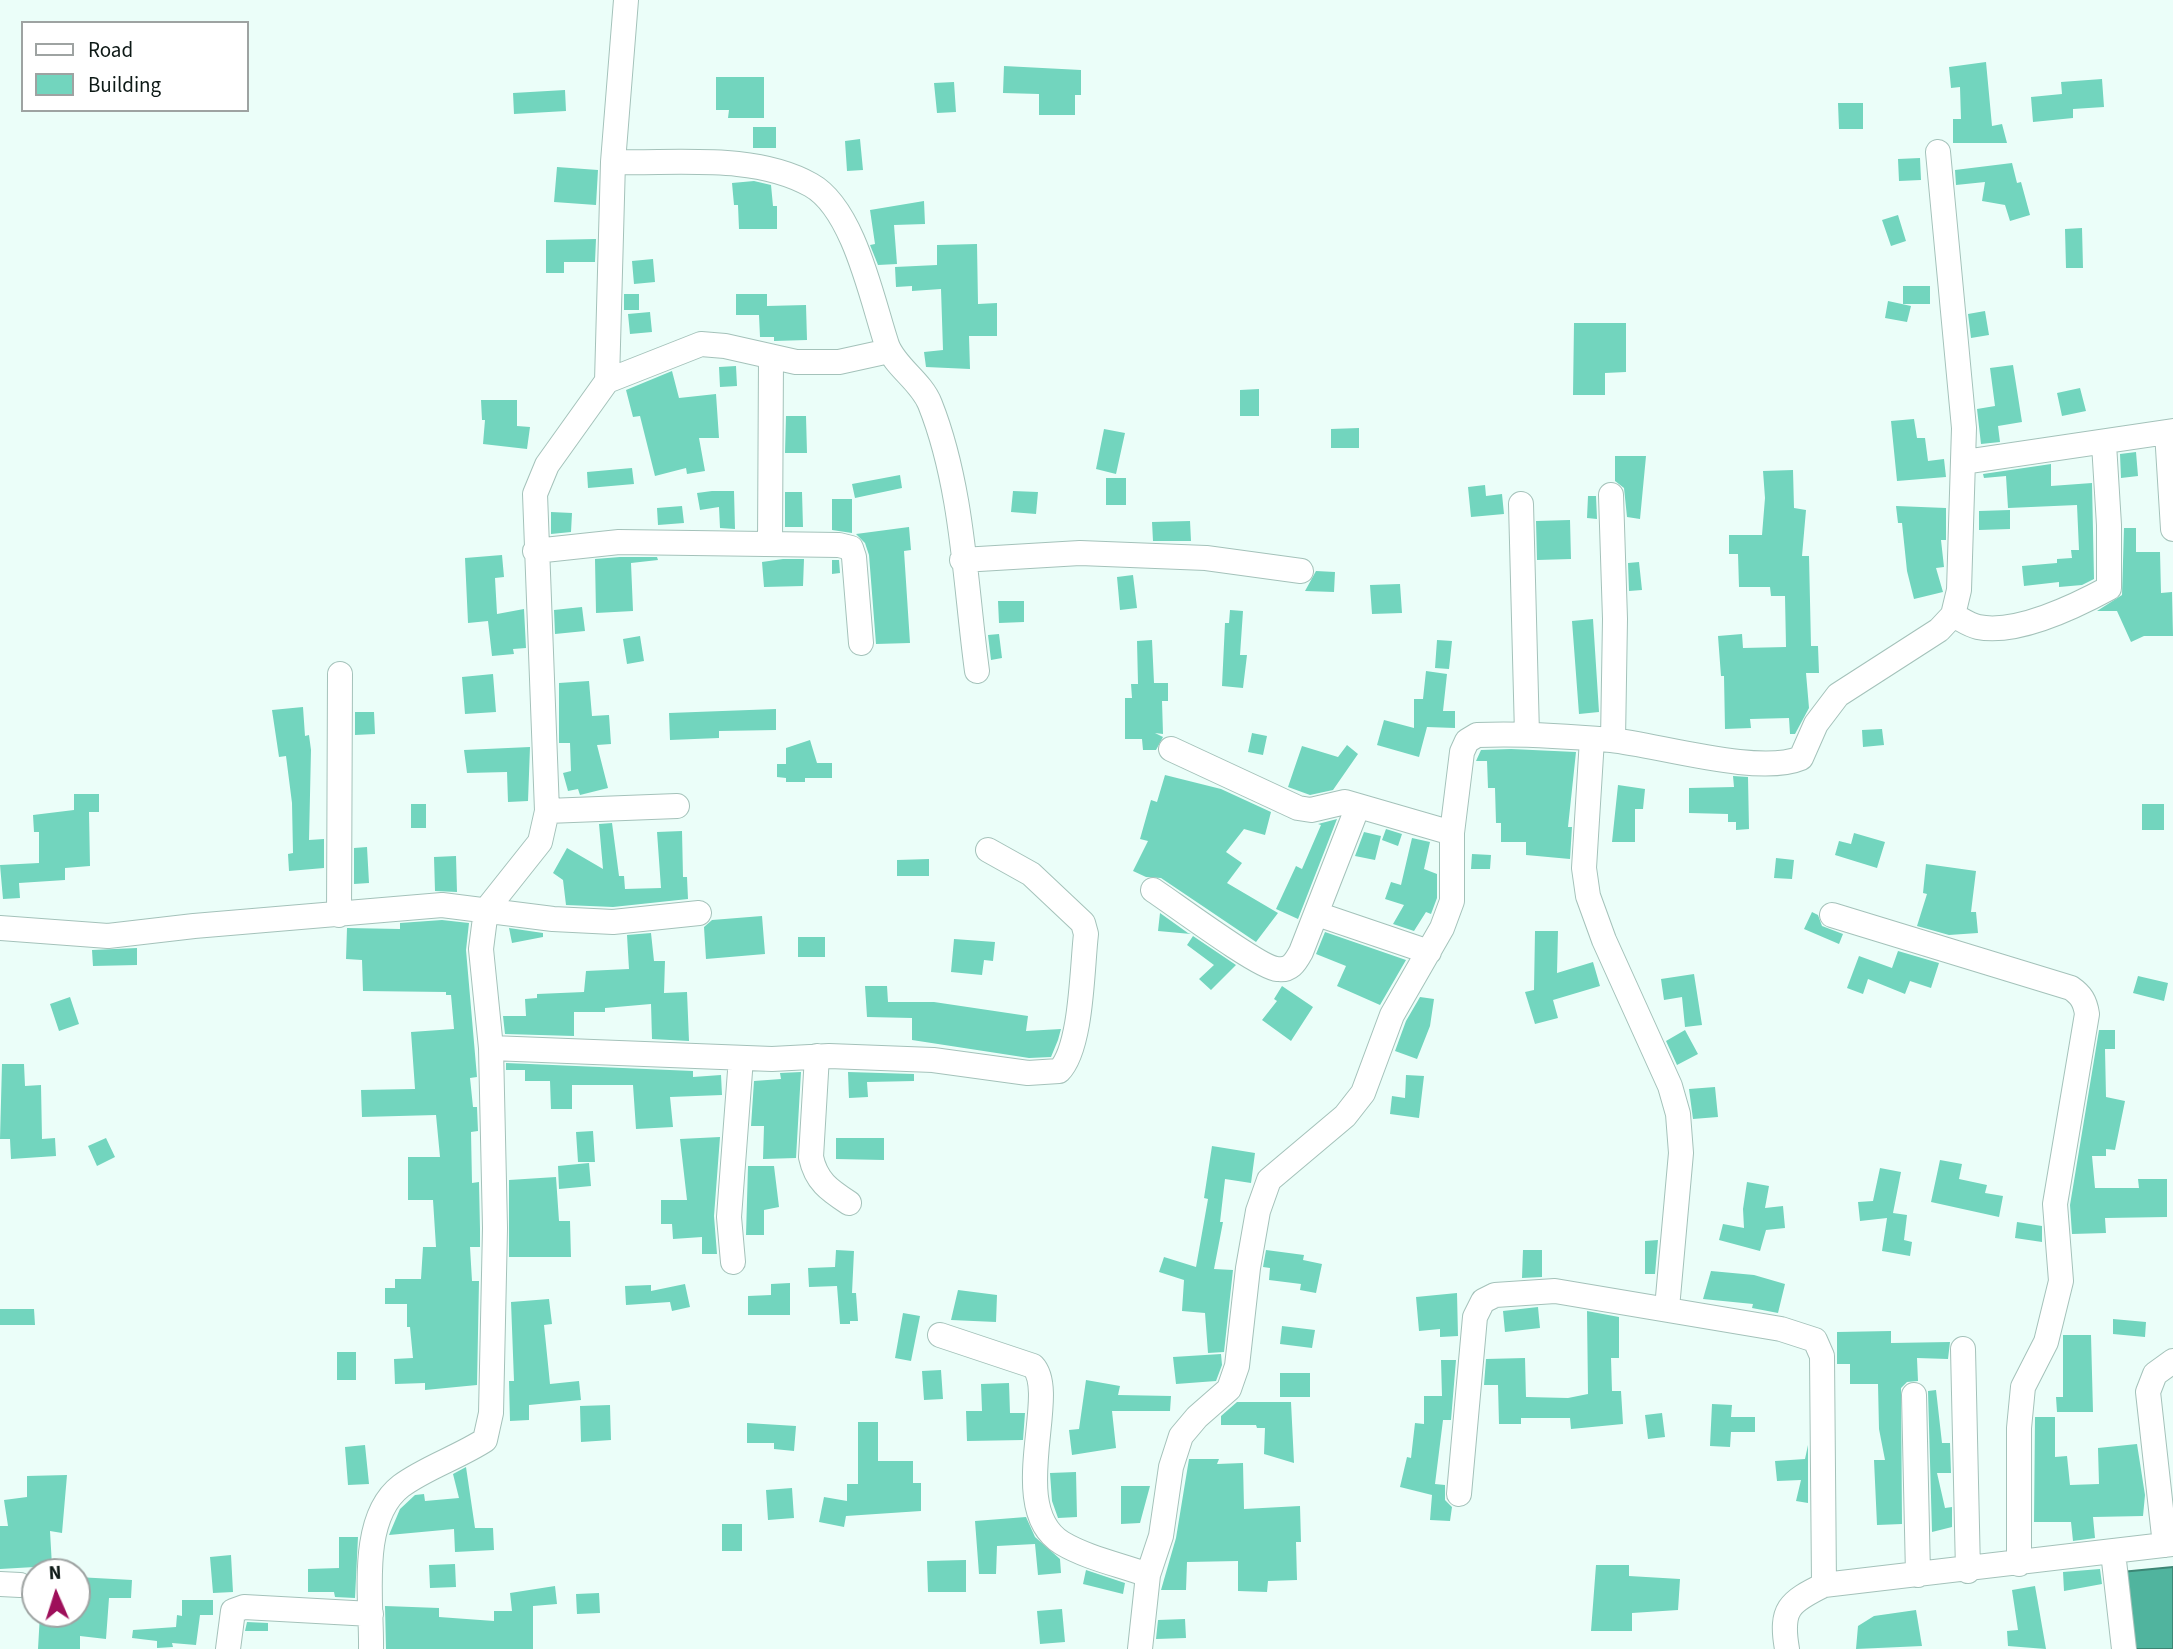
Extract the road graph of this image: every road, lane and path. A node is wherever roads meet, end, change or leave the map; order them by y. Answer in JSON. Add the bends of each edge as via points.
{"nodes":[{"id":1,"x":624,"y":12,"type":"edge"},
{"id":2,"x":1938,"y":152,"type":"dead end"},
{"id":3,"x":613,"y":162,"type":"junction"},
{"id":4,"x":889,"y":351,"type":"junction"},
{"id":5,"x":771,"y":358,"type":"junction"},
{"id":6,"x":607,"y":381,"type":"junction"},
{"id":7,"x":2170,"y":432,"type":"edge"},
{"id":8,"x":2104,"y":444,"type":"junction"},
{"id":9,"x":1964,"y":461,"type":"junction"},
{"id":10,"x":1611,"y":495,"type":"dead end"},
{"id":11,"x":1521,"y":504,"type":"dead end"},
{"id":12,"x":2173,"y":529,"type":"edge"},
{"id":13,"x":770,"y":544,"type":"junction"},
{"id":14,"x":535,"y":551,"type":"junction"},
{"id":15,"x":962,"y":559,"type":"junction"},
{"id":16,"x":1301,"y":571,"type":"dead end"},
{"id":17,"x":1953,"y":615,"type":"junction"},
{"id":18,"x":861,"y":643,"type":"dead end"},
{"id":19,"x":976,"y":671,"type":"dead end"},
{"id":20,"x":340,"y":674,"type":"dead end"},
{"id":21,"x":1527,"y":734,"type":"junction"},
{"id":22,"x":1602,"y":740,"type":"junction"},
{"id":23,"x":1171,"y":749,"type":"dead end"},
{"id":24,"x":677,"y":806,"type":"dead end"},
{"id":25,"x":1357,"y":807,"type":"junction"},
{"id":26,"x":547,"y":811,"type":"junction"},
{"id":27,"x":1452,"y":833,"type":"junction"},
{"id":28,"x":988,"y":850,"type":"dead end"},
{"id":29,"x":1153,"y":890,"type":"dead end"},
{"id":30,"x":486,"y":910,"type":"junction"},
{"id":31,"x":698,"y":913,"type":"dead end"},
{"id":32,"x":1317,"y":914,"type":"junction"},
{"id":33,"x":339,"y":915,"type":"junction"},
{"id":34,"x":1832,"y":915,"type":"dead end"},
{"id":35,"x":0,"y":928,"type":"edge"},
{"id":36,"x":1429,"y":951,"type":"junction"},
{"id":37,"x":491,"y":1048,"type":"junction"},
{"id":38,"x":817,"y":1056,"type":"junction"},
{"id":39,"x":741,"y":1058,"type":"junction"},
{"id":40,"x":849,"y":1203,"type":"dead end"},
{"id":41,"x":733,"y":1262,"type":"dead end"},
{"id":42,"x":1667,"y":1308,"type":"junction"},
{"id":43,"x":940,"y":1335,"type":"dead end"},
{"id":44,"x":1963,"y":1349,"type":"dead end"},
{"id":45,"x":2173,"y":1361,"type":"edge"},
{"id":46,"x":1914,"y":1395,"type":"dead end"},
{"id":47,"x":1459,"y":1494,"type":"dead end"},
{"id":48,"x":2169,"y":1545,"type":"edge"},
{"id":49,"x":2113,"y":1552,"type":"junction"},
{"id":50,"x":2019,"y":1564,"type":"junction"},
{"id":51,"x":1968,"y":1570,"type":"junction"},
{"id":52,"x":1148,"y":1575,"type":"junction"},
{"id":53,"x":1918,"y":1575,"type":"junction"},
{"id":54,"x":1824,"y":1585,"type":"junction"},
{"id":55,"x":371,"y":1614,"type":"junction"},
{"id":56,"x":228,"y":1649,"type":"edge"},
{"id":57,"x":371,"y":1649,"type":"edge"},
{"id":58,"x":1140,"y":1649,"type":"edge"},
{"id":59,"x":1787,"y":1649,"type":"edge"},
{"id":60,"x":2124,"y":1649,"type":"edge"}],
"edges":[{"from":1,"to":3,"type":"street"},
{"from":2,"to":9,"type":"street","via":[[1958,345]]},
{"from":3,"to":4,"type":"street","via":[[752,166],[812,185],[832,201],[848,230]]},
{"from":3,"to":6,"type":"street"},
{"from":4,"to":5,"type":"street","via":[[839,362]]},
{"from":4,"to":15,"type":"street","via":[[919,383],[930,404],[947,465]]},
{"from":5,"to":6,"type":"street","via":[[701,344]]},
{"from":5,"to":13,"type":"street"},
{"from":6,"to":14,"type":"street","via":[[547,465],[535,494]]},
{"from":7,"to":8,"type":"street"},
{"from":7,"to":12,"type":"street"},
{"from":8,"to":9,"type":"street"},
{"from":8,"to":17,"type":"street","via":[[2109,588],[2021,624],[1976,627]]},
{"from":9,"to":17,"type":"street","via":[[1959,590]]},
{"from":10,"to":22,"type":"street","via":[[1615,619]]},
{"from":11,"to":21,"type":"street"},
{"from":13,"to":14,"type":"street","via":[[619,542]]},
{"from":13,"to":18,"type":"street","via":[[851,548]]},
{"from":14,"to":26,"type":"street"},
{"from":15,"to":16,"type":"street","via":[[1107,554],[1206,558]]},
{"from":15,"to":19,"type":"street"},
{"from":17,"to":22,"type":"street","via":[[1939,631],[1838,695],[1816,724],[1801,758],[1788,763],[1712,759]]},
{"from":20,"to":33,"type":"street"},
{"from":21,"to":22,"type":"street"},
{"from":21,"to":27,"type":"street","via":[[1477,736],[1467,741]]},
{"from":22,"to":42,"type":"street","via":[[1584,868],[1588,896],[1678,1114],[1681,1153]]},
{"from":23,"to":25,"type":"street","via":[[1298,808],[1311,810],[1345,802]]},
{"from":24,"to":26,"type":"street"},
{"from":25,"to":27,"type":"street"},
{"from":25,"to":32,"type":"street"},
{"from":26,"to":30,"type":"street","via":[[540,842]]},
{"from":27,"to":36,"type":"street","via":[[1452,901]]},
{"from":28,"to":38,"type":"street","via":[[1031,874],[1083,923],[1086,934],[1076,1019],[1066,1064],[1059,1071],[1037,1073],[933,1060]]},
{"from":29,"to":32,"type":"street","via":[[1275,970],[1294,965]]},
{"from":30,"to":31,"type":"street","via":[[613,922]]},
{"from":30,"to":33,"type":"street","via":[[442,905]]},
{"from":30,"to":37,"type":"street","via":[[481,949]]},
{"from":32,"to":36,"type":"street"},
{"from":33,"to":35,"type":"street","via":[[108,936]]},
{"from":34,"to":50,"type":"street","via":[[2071,988],[2085,1004],[2055,1204],[2061,1281],[2046,1342],[2024,1387],[2019,1428]]},
{"from":36,"to":52,"type":"street","via":[[1392,1015],[1363,1093],[1346,1116],[1269,1180],[1258,1210],[1248,1268],[1237,1366],[1228,1389],[1181,1436]]},
{"from":37,"to":39,"type":"street"},
{"from":37,"to":55,"type":"street","via":[[495,1228],[491,1413],[485,1440],[401,1486],[383,1504],[375,1523]]},
{"from":38,"to":39,"type":"street"},
{"from":38,"to":40,"type":"street","via":[[814,1171],[825,1188]]},
{"from":39,"to":41,"type":"street","via":[[729,1217]]},
{"from":42,"to":47,"type":"street","via":[[1555,1292],[1516,1292],[1483,1301],[1475,1317]]},
{"from":42,"to":54,"type":"street","via":[[1781,1329],[1808,1336],[1820,1346],[1825,1384]]},
{"from":43,"to":52,"type":"street","via":[[1033,1366],[1039,1372],[1035,1467],[1038,1510],[1046,1528],[1062,1543]]},
{"from":44,"to":51,"type":"street"},
{"from":45,"to":48,"type":"street","via":[[2155,1374],[2148,1392]]},
{"from":46,"to":53,"type":"street"},
{"from":48,"to":49,"type":"street"},
{"from":49,"to":50,"type":"street"},
{"from":49,"to":60,"type":"street"},
{"from":50,"to":51,"type":"street"},
{"from":51,"to":53,"type":"street"},
{"from":52,"to":58,"type":"street"},
{"from":53,"to":54,"type":"street"},
{"from":54,"to":59,"type":"street","via":[[1787,1610]]},
{"from":55,"to":56,"type":"street","via":[[244,1607],[233,1611]]},
{"from":55,"to":57,"type":"street"}]}
